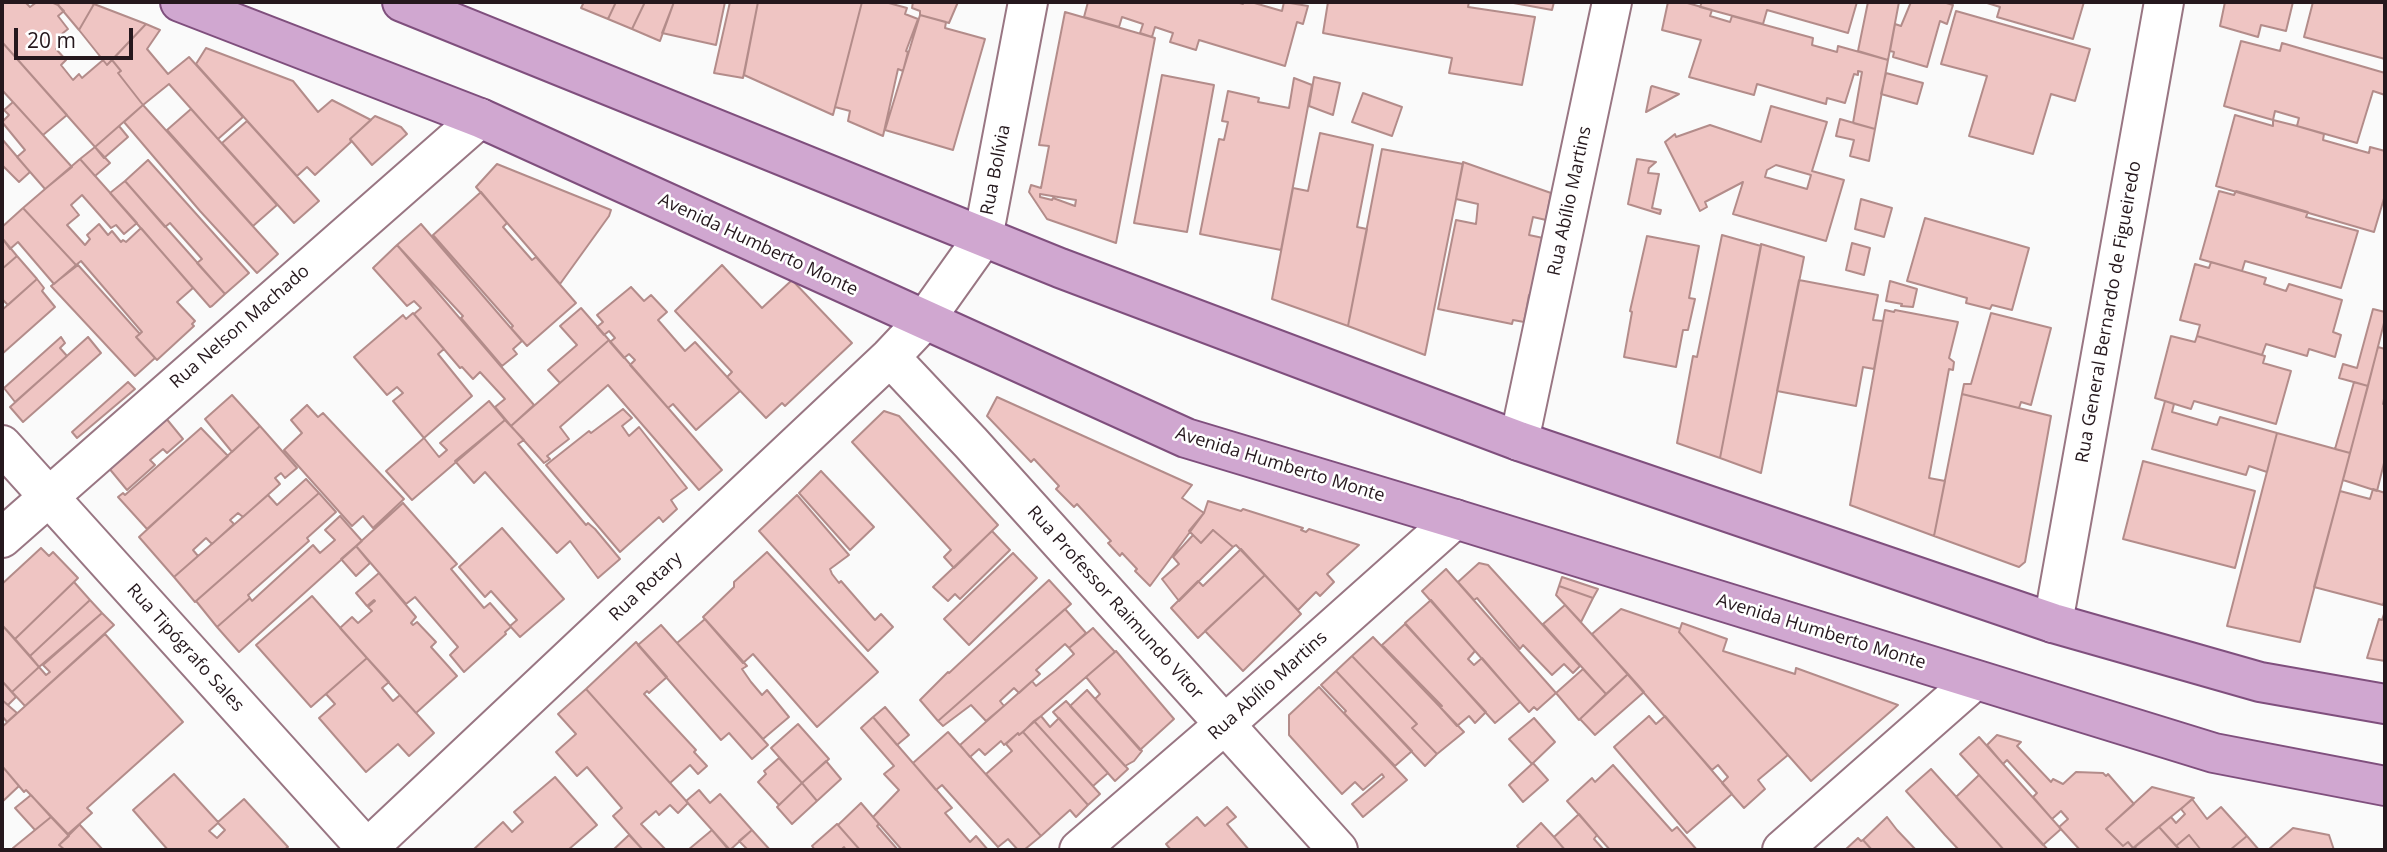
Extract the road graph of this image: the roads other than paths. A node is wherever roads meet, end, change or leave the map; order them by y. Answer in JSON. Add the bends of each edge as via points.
{"nodes":[{"id":1,"x":180,"y":2,"type":"edge"},
{"id":2,"x":402,"y":2,"type":"edge"},
{"id":3,"x":1028,"y":2,"type":"edge"},
{"id":4,"x":1612,"y":2,"type":"edge"},
{"id":5,"x":2164,"y":2,"type":"edge"},
{"id":6,"x":480,"y":118,"type":"junction"},
{"id":7,"x":984,"y":238,"type":"junction"},
{"id":8,"x":924,"y":321,"type":"junction"},
{"id":9,"x":890,"y":357,"type":"junction"},
{"id":10,"x":1519,"y":441,"type":"junction"},
{"id":11,"x":2,"y":445,"type":"edge"},
{"id":12,"x":47,"y":496,"type":"junction"},
{"id":13,"x":1455,"y":519,"type":"junction"},
{"id":14,"x":2,"y":538,"type":"edge"},
{"id":15,"x":2053,"y":622,"type":"junction"},
{"id":16,"x":1975,"y":680,"type":"junction"},
{"id":17,"x":2385,"y":704,"type":"edge"},
{"id":18,"x":1224,"y":725,"type":"junction"},
{"id":19,"x":2385,"y":786,"type":"edge"},
{"id":20,"x":367,"y":850,"type":"edge"},
{"id":21,"x":1079,"y":850,"type":"edge"},
{"id":22,"x":1338,"y":850,"type":"edge"},
{"id":23,"x":1783,"y":850,"type":"edge"}],
"edges":[{"from":1,"to":6,"type":"main road","name":"Avenida Humberto Monte"},
{"from":2,"to":7,"type":"main road"},
{"from":3,"to":7,"type":"street","name":"Rua Bolívia"},
{"from":4,"to":10,"type":"street","name":"Rua Abílio Martins"},
{"from":5,"to":15,"type":"street","name":"Rua General Bernardo de Figueiredo"},
{"from":6,"to":8,"type":"main road","name":"Avenida Humberto Monte"},
{"from":6,"to":12,"type":"street","name":"Rua Nelson Machado"},
{"from":7,"to":8,"type":"street","name":"Rua Bolívia"},
{"from":7,"to":10,"type":"main road"},
{"from":8,"to":9,"type":"street","name":"Rua Rotary"},
{"from":8,"to":13,"type":"main road","name":"Avenida Humberto Monte","via":[[1186,438]]},
{"from":9,"to":18,"type":"street","name":"Rua Professor Raimundo Vitor"},
{"from":9,"to":20,"type":"street","name":"Rua Rotary"},
{"from":10,"to":15,"type":"main road"},
{"from":11,"to":12,"type":"street","name":"Rua Tipógrafo Sales"},
{"from":12,"to":14,"type":"street","name":"Rua Nelson Machado"},
{"from":12,"to":20,"type":"street","name":"Rua Tipógrafo Sales"},
{"from":13,"to":16,"type":"main road","name":"Avenida Humberto Monte"},
{"from":13,"to":18,"type":"street","name":"Rua Abílio Martins"},
{"from":15,"to":17,"type":"main road","via":[[2260,682]]},
{"from":16,"to":19,"type":"main road","name":"Avenida Humberto Monte","via":[[2214,753]]},
{"from":16,"to":23,"type":"street"},
{"from":18,"to":21,"type":"street","name":"Rua Abílio Martins"},
{"from":18,"to":22,"type":"street","name":"Rua Professor Raimundo Vitor"}]}
